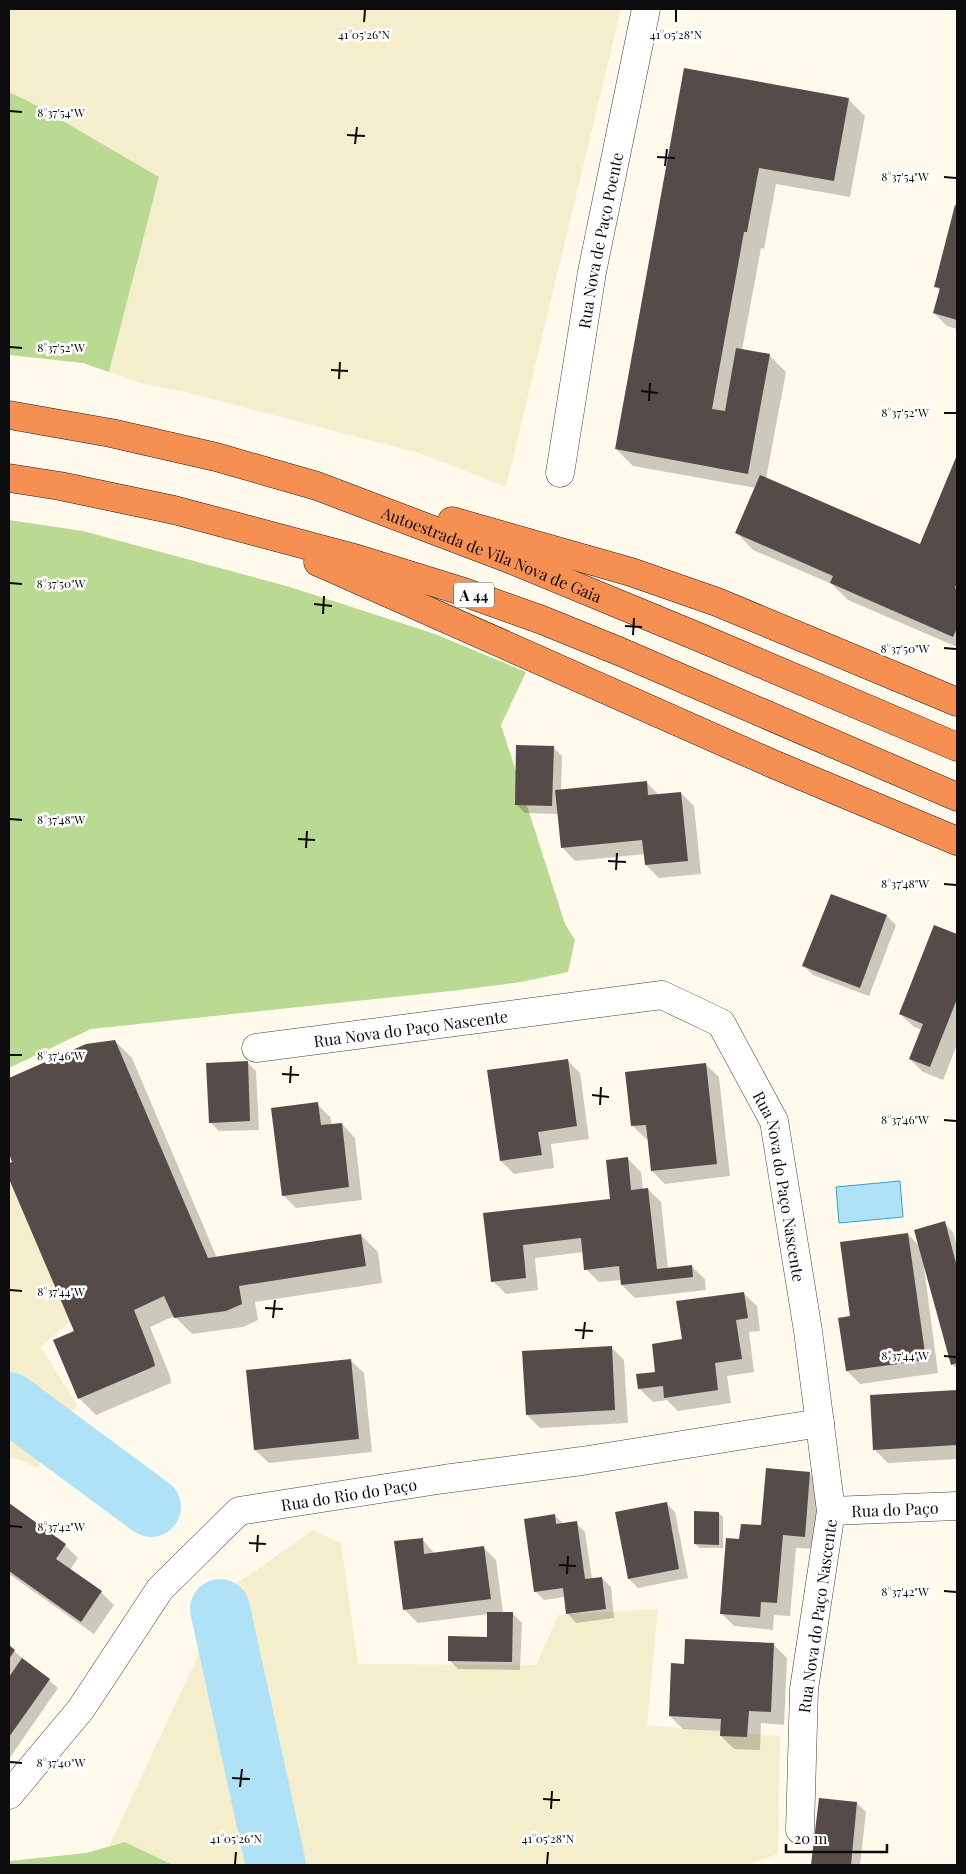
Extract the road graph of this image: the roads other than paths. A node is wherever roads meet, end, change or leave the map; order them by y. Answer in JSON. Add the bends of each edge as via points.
{"nodes":[{"id":1,"x":646,"y":9,"type":"edge"},
{"id":2,"x":9,"y":415,"type":"edge"},
{"id":3,"x":560,"y":473,"type":"dead end"},
{"id":4,"x":9,"y":478,"type":"edge"},
{"id":5,"x":317,"y":486,"type":"junction"},
{"id":6,"x":241,"y":528,"type":"junction"},
{"id":7,"x":957,"y":702,"type":"edge"},
{"id":8,"x":957,"y":747,"type":"edge"},
{"id":9,"x":957,"y":797,"type":"edge"},
{"id":10,"x":957,"y":841,"type":"edge"},
{"id":11,"x":256,"y":1048,"type":"dead end"},
{"id":12,"x":820,"y":1422,"type":"junction"},
{"id":13,"x":957,"y":1506,"type":"edge"},
{"id":14,"x":831,"y":1511,"type":"junction"},
{"id":15,"x":9,"y":1794,"type":"edge"},
{"id":16,"x":800,"y":1830,"type":"dead end"}],
"edges":[{"from":1,"to":3,"type":"street","name":"Rua Nova de Paço Poente","via":[[592,272]]},
{"from":2,"to":5,"type":"highway","name":"Autoestrada de Vila Nova de Gaia","via":[[111,433],[216,457]]},
{"from":4,"to":6,"type":"highway","number":"A 44","via":[[174,510]]},
{"from":5,"to":7,"type":"highway","via":[[631,572],[717,602]]},
{"from":5,"to":8,"type":"highway","name":"Autoestrada de Vila Nova de Gaia","via":[[521,564]]},
{"from":6,"to":9,"type":"highway","number":"A 44","via":[[358,559],[542,620]]},
{"from":6,"to":10,"type":"highway","via":[[773,764]]},
{"from":11,"to":12,"type":"street","name":"Rua Nova do Paço Nascente","via":[[662,995],[721,1024],[774,1121]]},
{"from":12,"to":14,"type":"street","name":"Rua Nova do Paço Nascente"},
{"from":12,"to":15,"type":"street","name":"Rua do Rio do Paço","via":[[582,1461],[239,1511],[160,1590],[81,1709]]},
{"from":13,"to":14,"type":"street","name":"Rua do Paço"},
{"from":14,"to":16,"type":"street","name":"Rua Nova do Paço Nascente","via":[[804,1689]]}]}
